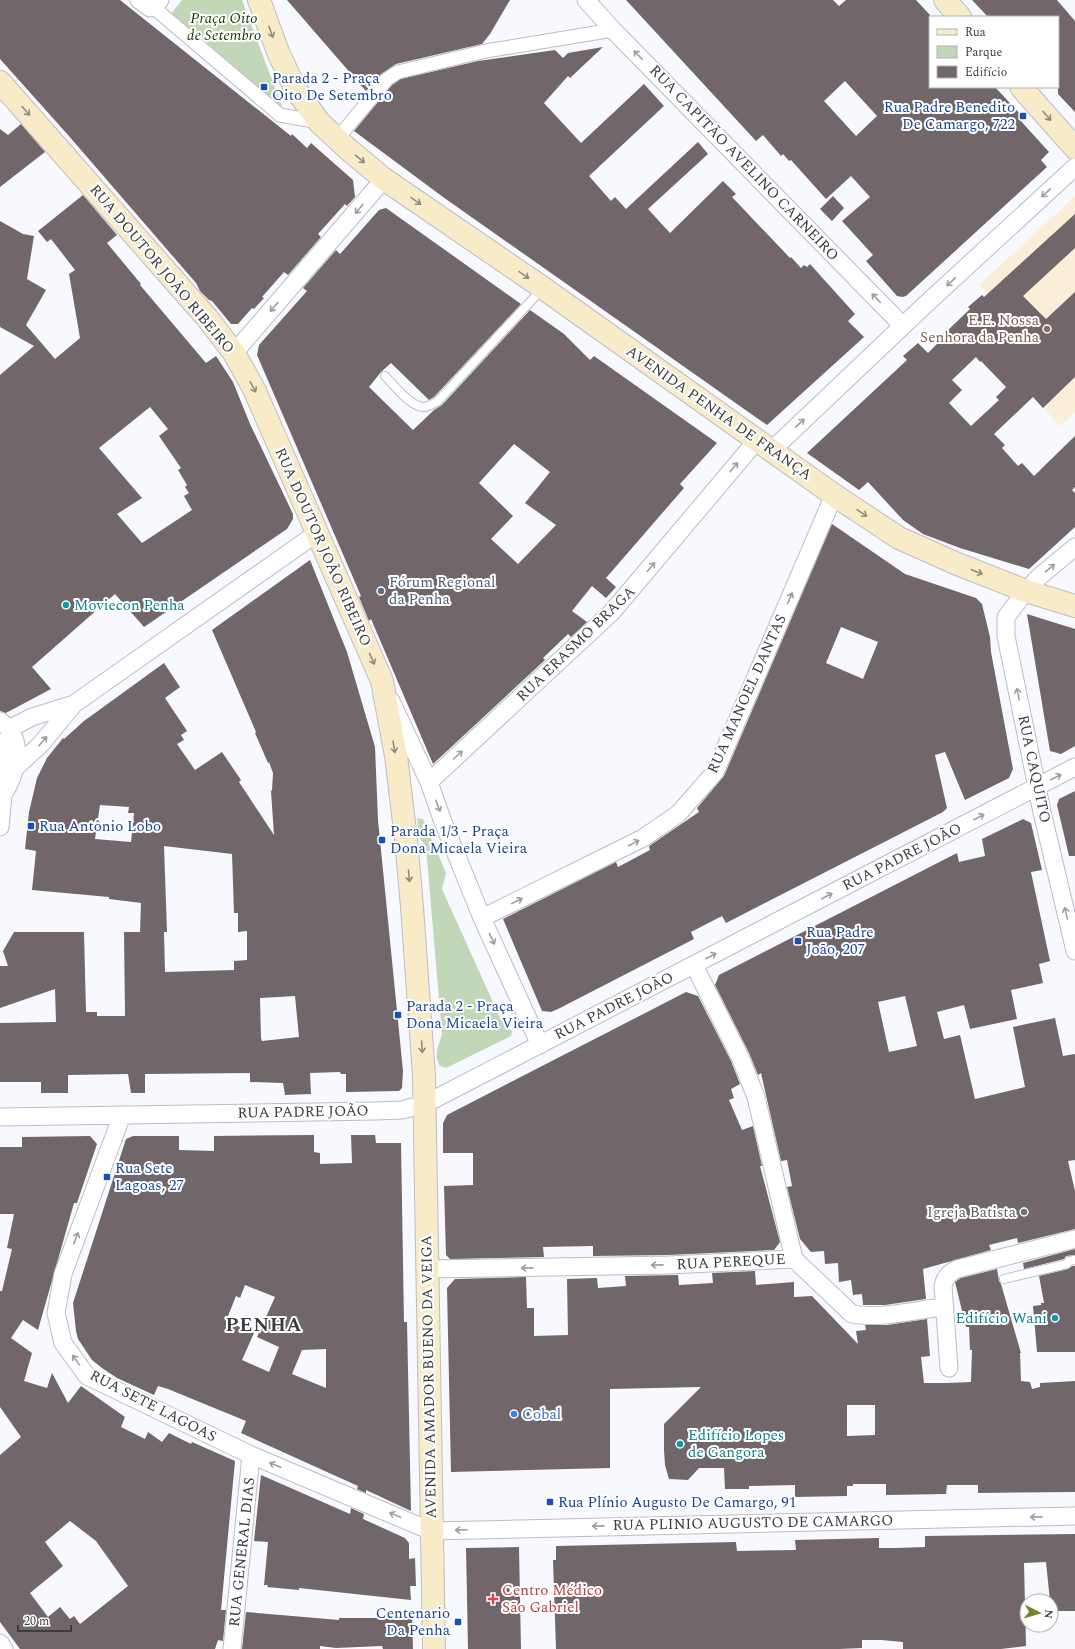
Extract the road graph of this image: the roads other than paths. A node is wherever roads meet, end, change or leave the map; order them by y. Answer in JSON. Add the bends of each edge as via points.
{"nodes":[{"id":1,"x":259,"y":0,"type":"edge"},
{"id":2,"x":586,"y":0,"type":"edge"},
{"id":3,"x":944,"y":0,"type":"edge"},
{"id":4,"x":151,"y":2,"type":"edge"},
{"id":5,"x":959,"y":16,"type":"edge"},
{"id":6,"x":613,"y":30,"type":"junction"},
{"id":7,"x":0,"y":82,"type":"edge"},
{"id":8,"x":1022,"y":88,"type":"edge"},
{"id":9,"x":319,"y":122,"type":"junction"},
{"id":10,"x":337,"y":139,"type":"junction"},
{"id":11,"x":1075,"y":148,"type":"edge"},
{"id":12,"x":1075,"y":167,"type":"edge"},
{"id":13,"x":384,"y":179,"type":"junction"},
{"id":14,"x":543,"y":288,"type":"junction"},
{"id":15,"x":903,"y":326,"type":"junction"},
{"id":16,"x":234,"y":352,"type":"junction"},
{"id":17,"x":385,"y":376,"type":"dead end"},
{"id":18,"x":765,"y":445,"type":"junction"},
{"id":19,"x":834,"y":495,"type":"junction"},
{"id":20,"x":317,"y":533,"type":"junction"},
{"id":21,"x":1075,"y":547,"type":"edge"},
{"id":22,"x":1026,"y":591,"type":"junction"},
{"id":23,"x":1075,"y":606,"type":"edge"},
{"id":24,"x":382,"y":681,"type":"junction"},
{"id":25,"x":74,"y":704,"type":"junction"},
{"id":26,"x":3,"y":731,"type":"edge"},
{"id":27,"x":1075,"y":767,"type":"edge"},
{"id":28,"x":15,"y":768,"type":"junction"},
{"id":29,"x":429,"y":782,"type":"junction"},
{"id":30,"x":1,"y":787,"type":"edge"},
{"id":31,"x":1037,"y":787,"type":"junction"},
{"id":32,"x":0,"y":827,"type":"edge"},
{"id":33,"x":482,"y":918,"type":"junction"},
{"id":34,"x":1075,"y":951,"type":"edge"},
{"id":35,"x":694,"y":965,"type":"junction"},
{"id":36,"x":540,"y":1045,"type":"junction"},
{"id":37,"x":425,"y":1104,"type":"junction"},
{"id":38,"x":122,"y":1115,"type":"junction"},
{"id":39,"x":0,"y":1117,"type":"edge"},
{"id":40,"x":1075,"y":1239,"type":"edge"},
{"id":41,"x":794,"y":1259,"type":"junction"},
{"id":42,"x":1075,"y":1260,"type":"edge"},
{"id":43,"x":427,"y":1269,"type":"junction"},
{"id":44,"x":1004,"y":1279,"type":"dead end"},
{"id":45,"x":944,"y":1307,"type":"junction"},
{"id":46,"x":949,"y":1368,"type":"dead end"},
{"id":47,"x":252,"y":1455,"type":"junction"},
{"id":48,"x":1075,"y":1516,"type":"edge"},
{"id":49,"x":431,"y":1530,"type":"junction"},
{"id":50,"x":0,"y":1643,"type":"edge"},
{"id":51,"x":4,"y":1649,"type":"edge"},
{"id":52,"x":232,"y":1649,"type":"edge"},
{"id":53,"x":434,"y":1649,"type":"edge"}],
"edges":[{"from":1,"to":9,"type":"main road","name":"AVENIDA PENHA DE FRANÇA","one_way":true,"via":[[278,52],[295,88]]},
{"from":2,"to":6,"type":"street","name":"RUA CAPITÃO AVELINO CARNEIRO"},
{"from":3,"to":5,"type":"main road"},
{"from":4,"to":9,"type":"street","via":[[280,115]]},
{"from":6,"to":10,"type":"street","via":[[486,51],[398,72],[387,79]]},
{"from":15,"to":6,"type":"street","name":"RUA CAPITÃO AVELINO CARNEIRO","one_way":true},
{"from":7,"to":16,"type":"main road","name":"RUA DOUTOR JOÃO RIBEIRO","one_way":true},
{"from":8,"to":11,"type":"main road","one_way":true},
{"from":9,"to":10,"type":"main road","name":"AVENIDA PENHA DE FRANÇA"},
{"from":10,"to":13,"type":"main road","name":"AVENIDA PENHA DE FRANÇA","one_way":true},
{"from":12,"to":15,"type":"street","name":"RUA ERASMO BRAGA","one_way":true},
{"from":13,"to":14,"type":"main road","name":"AVENIDA PENHA DE FRANÇA","one_way":true},
{"from":13,"to":16,"type":"street","one_way":true},
{"from":14,"to":17,"type":"lane","via":[[438,401],[421,407],[414,404]]},
{"from":14,"to":18,"type":"main road","name":"AVENIDA PENHA DE FRANÇA"},
{"from":18,"to":15,"type":"street","name":"RUA ERASMO BRAGA","one_way":true},
{"from":16,"to":20,"type":"main road","name":"RUA DOUTOR JOÃO RIBEIRO","one_way":true,"via":[[254,390]]},
{"from":18,"to":19,"type":"main road","name":"AVENIDA PENHA DE FRANÇA"},
{"from":29,"to":18,"type":"street","name":"RUA ERASMO BRAGA","one_way":true,"via":[[612,612]]},
{"from":19,"to":22,"type":"main road","name":"AVENIDA PENHA DE FRANÇA","one_way":true,"via":[[899,538]]},
{"from":33,"to":19,"type":"street","name":"RUA MANOEL DANTAS","one_way":true,"via":[[643,838],[678,814],[697,794],[715,772]]},
{"from":20,"to":24,"type":"main road","name":"RUA DOUTOR JOÃO RIBEIRO","one_way":true},
{"from":20,"to":25,"type":"street"},
{"from":22,"to":21,"type":"street","name":"RUA CAQUITO","one_way":true},
{"from":22,"to":23,"type":"main road","name":"AVENIDA PENHA DE FRANÇA"},
{"from":31,"to":22,"type":"street","name":"RUA CAQUITO","one_way":true,"via":[[1006,636],[1006,617]]},
{"from":24,"to":29,"type":"street"},
{"from":24,"to":37,"type":"main road","name":"RUA DOUTOR JOÃO RIBEIRO","one_way":true,"via":[[396,756],[406,839]]},
{"from":25,"to":26,"type":"street","via":[[32,717]]},
{"from":28,"to":25,"type":"street","one_way":true,"via":[[41,744]]},
{"from":26,"to":28,"type":"street","via":[[14,737]]},
{"from":26,"to":30,"type":"street"},
{"from":31,"to":27,"type":"street","name":"RUA PADRE JOÃO","one_way":true},
{"from":28,"to":30,"type":"street","via":[[10,784]]},
{"from":29,"to":33,"type":"street","one_way":true},
{"from":30,"to":32,"type":"street"},
{"from":34,"to":31,"type":"street","name":"RUA CAQUITO","one_way":true},
{"from":35,"to":31,"type":"street","name":"RUA PADRE JOÃO","one_way":true},
{"from":33,"to":36,"type":"street","one_way":true},
{"from":35,"to":36,"type":"street","name":"RUA PADRE JOÃO"},
{"from":35,"to":41,"type":"street","name":"RUA PEREQUE","via":[[740,1057],[756,1097]]},
{"from":36,"to":37,"type":"street","name":"RUA PADRE JOÃO"},
{"from":37,"to":38,"type":"street","name":"RUA PADRE JOÃO","via":[[402,1110],[375,1111]]},
{"from":37,"to":43,"type":"main road","name":"AVENIDA AMADOR BUENO DA VEIGA"},
{"from":38,"to":39,"type":"street","name":"RUA PADRE JOÃO"},
{"from":47,"to":38,"type":"street","name":"RUA SETE LAGOAS","one_way":true,"via":[[87,1376],[63,1343],[56,1312],[63,1274]]},
{"from":40,"to":45,"type":"street","via":[[957,1269],[945,1280]]},
{"from":41,"to":43,"type":"street","name":"RUA PEREQUE","one_way":true,"via":[[669,1265]]},
{"from":41,"to":45,"type":"street","via":[[852,1314],[864,1316]]},
{"from":42,"to":44,"type":"lane"},
{"from":43,"to":49,"type":"main road","name":"AVENIDA AMADOR BUENO DA VEIGA"},
{"from":45,"to":46,"type":"street"},
{"from":49,"to":47,"type":"street","name":"RUA SETE LAGOAS","one_way":true},
{"from":47,"to":52,"type":"street","name":"RUA GENERAL DIAS"},
{"from":48,"to":49,"type":"street","name":"RUA PLINIO AUGUSTO DE CAMARGO","one_way":true},
{"from":49,"to":53,"type":"main road","name":"AVENIDA AMADOR BUENO DA VEIGA"},
{"from":50,"to":51,"type":"street"}]}
